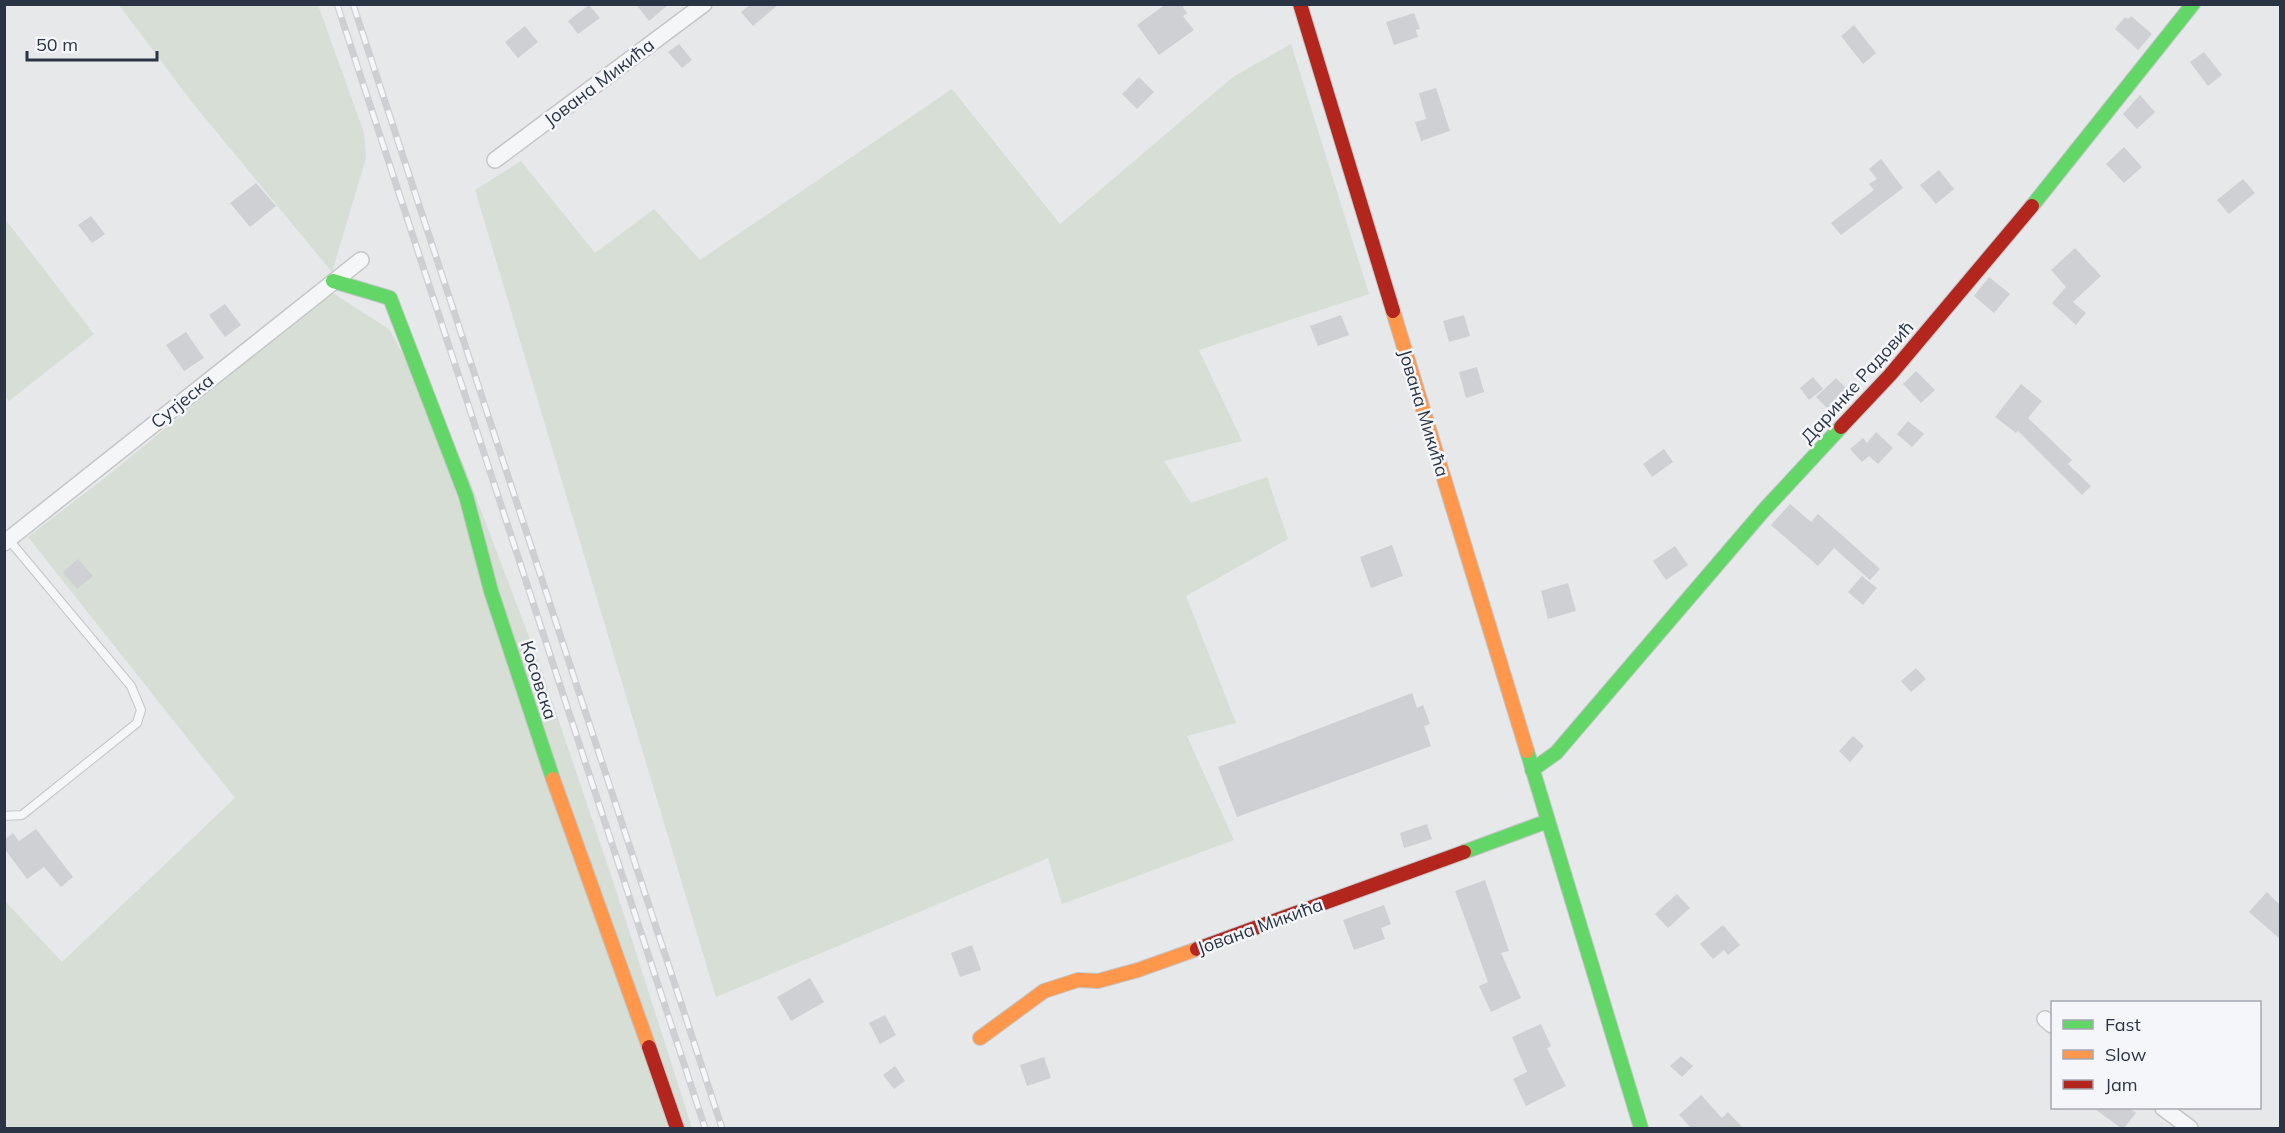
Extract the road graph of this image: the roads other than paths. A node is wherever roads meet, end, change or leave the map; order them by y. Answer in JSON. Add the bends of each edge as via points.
{"nodes":[{"id":1,"x":704,"y":4,"type":"edge"},
{"id":2,"x":1300,"y":4,"type":"edge"},
{"id":3,"x":2193,"y":4,"type":"edge"},
{"id":4,"x":495,"y":160,"type":"dead end"},
{"id":5,"x":361,"y":260,"type":"dead end"},
{"id":6,"x":333,"y":280,"type":"junction"},
{"id":7,"x":7,"y":542,"type":"edge"},
{"id":8,"x":1532,"y":770,"type":"junction"},
{"id":9,"x":4,"y":816,"type":"edge"},
{"id":10,"x":1548,"y":821,"type":"junction"},
{"id":11,"x":980,"y":1038,"type":"dead end"},
{"id":12,"x":2166,"y":1109,"type":"edge"},
{"id":13,"x":677,"y":1128,"type":"edge"},
{"id":14,"x":1641,"y":1128,"type":"edge"},
{"id":15,"x":2190,"y":1128,"type":"edge"}],
"edges":[{"from":1,"to":4,"type":"street","name":"Јована Микића"},
{"from":2,"to":8,"type":"street","name":"Јована Микића"},
{"from":3,"to":8,"type":"street","name":"Даринке Радовић","via":[[2065,166],[1890,375],[1764,510],[1556,753]]},
{"from":5,"to":6,"type":"street","name":"Сутјеска"},
{"from":6,"to":7,"type":"street","name":"Сутјеска"},
{"from":6,"to":13,"type":"street","name":"Косовска","via":[[390,298],[406,336],[466,496],[491,591],[555,786]]},
{"from":7,"to":9,"type":"lane","via":[[131,686],[141,710],[137,723],[22,815]]},
{"from":8,"to":10,"type":"street","name":"Јована Микића"},
{"from":10,"to":11,"type":"street","name":"Јована Микића","via":[[1138,970],[1098,981],[1078,980],[1044,991]]},
{"from":10,"to":14,"type":"street","name":"Јована Микића"},
{"from":12,"to":15,"type":"street"}]}
